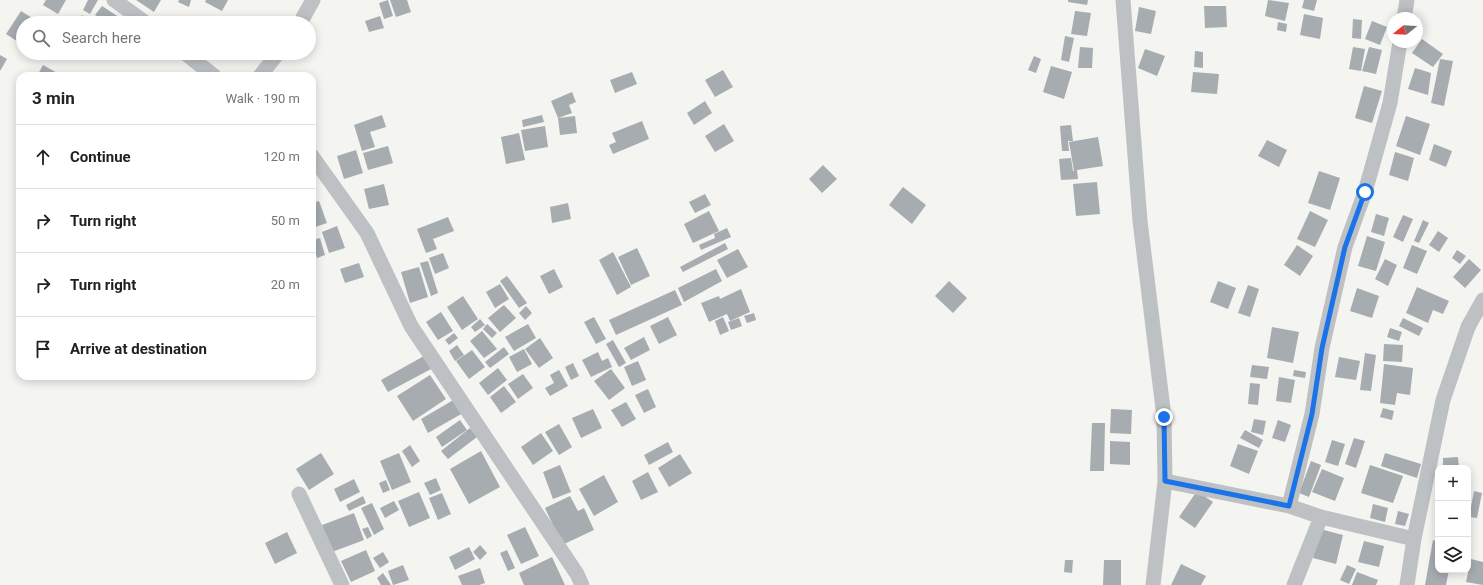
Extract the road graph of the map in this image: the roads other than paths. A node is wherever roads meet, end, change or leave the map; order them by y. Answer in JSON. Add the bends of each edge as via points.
{"nodes":[{"id":1,"x":114,"y":0,"type":"edge"},
{"id":2,"x":313,"y":0,"type":"edge"},
{"id":3,"x":1123,"y":0,"type":"edge"},
{"id":4,"x":1407,"y":0,"type":"edge"},
{"id":5,"x":1405,"y":12,"type":"edge"},
{"id":6,"x":136,"y":16,"type":"edge"},
{"id":7,"x":304,"y":16,"type":"edge"},
{"id":8,"x":1399,"y":48,"type":"edge"},
{"id":9,"x":194,"y":60,"type":"edge"},
{"id":10,"x":273,"y":60,"type":"edge"},
{"id":11,"x":209,"y":72,"type":"edge"},
{"id":12,"x":263,"y":72,"type":"edge"},
{"id":13,"x":316,"y":162,"type":"edge"},
{"id":14,"x":1483,"y":300,"type":"edge"},
{"id":15,"x":1165,"y":481,"type":"junction"},
{"id":16,"x":299,"y":494,"type":"dead end"},
{"id":17,"x":1289,"y":506,"type":"junction"},
{"id":18,"x":1321,"y":516,"type":"junction"},
{"id":19,"x":1414,"y":538,"type":"junction"},
{"id":20,"x":342,"y":585,"type":"edge"},
{"id":21,"x":582,"y":585,"type":"edge"},
{"id":22,"x":1153,"y":585,"type":"edge"},
{"id":23,"x":1294,"y":585,"type":"edge"},
{"id":24,"x":1407,"y":585,"type":"edge"}],
"edges":[{"from":1,"to":6,"type":"street"},
{"from":2,"to":7,"type":"street"},
{"from":3,"to":15,"type":"street","via":[[1140,221],[1164,417]]},
{"from":4,"to":5,"type":"street"},
{"from":8,"to":17,"type":"street","via":[[1390,103],[1365,192],[1345,247],[1322,348],[1312,414]]},
{"from":9,"to":11,"type":"street"},
{"from":10,"to":12,"type":"street"},
{"from":13,"to":21,"type":"street","via":[[367,233],[411,326]]},
{"from":14,"to":19,"type":"street","via":[[1468,327],[1443,400]]},
{"from":15,"to":17,"type":"street"},
{"from":15,"to":22,"type":"street"},
{"from":16,"to":20,"type":"street"},
{"from":17,"to":18,"type":"street"},
{"from":18,"to":19,"type":"street"},
{"from":18,"to":23,"type":"street"},
{"from":19,"to":24,"type":"street"}]}
